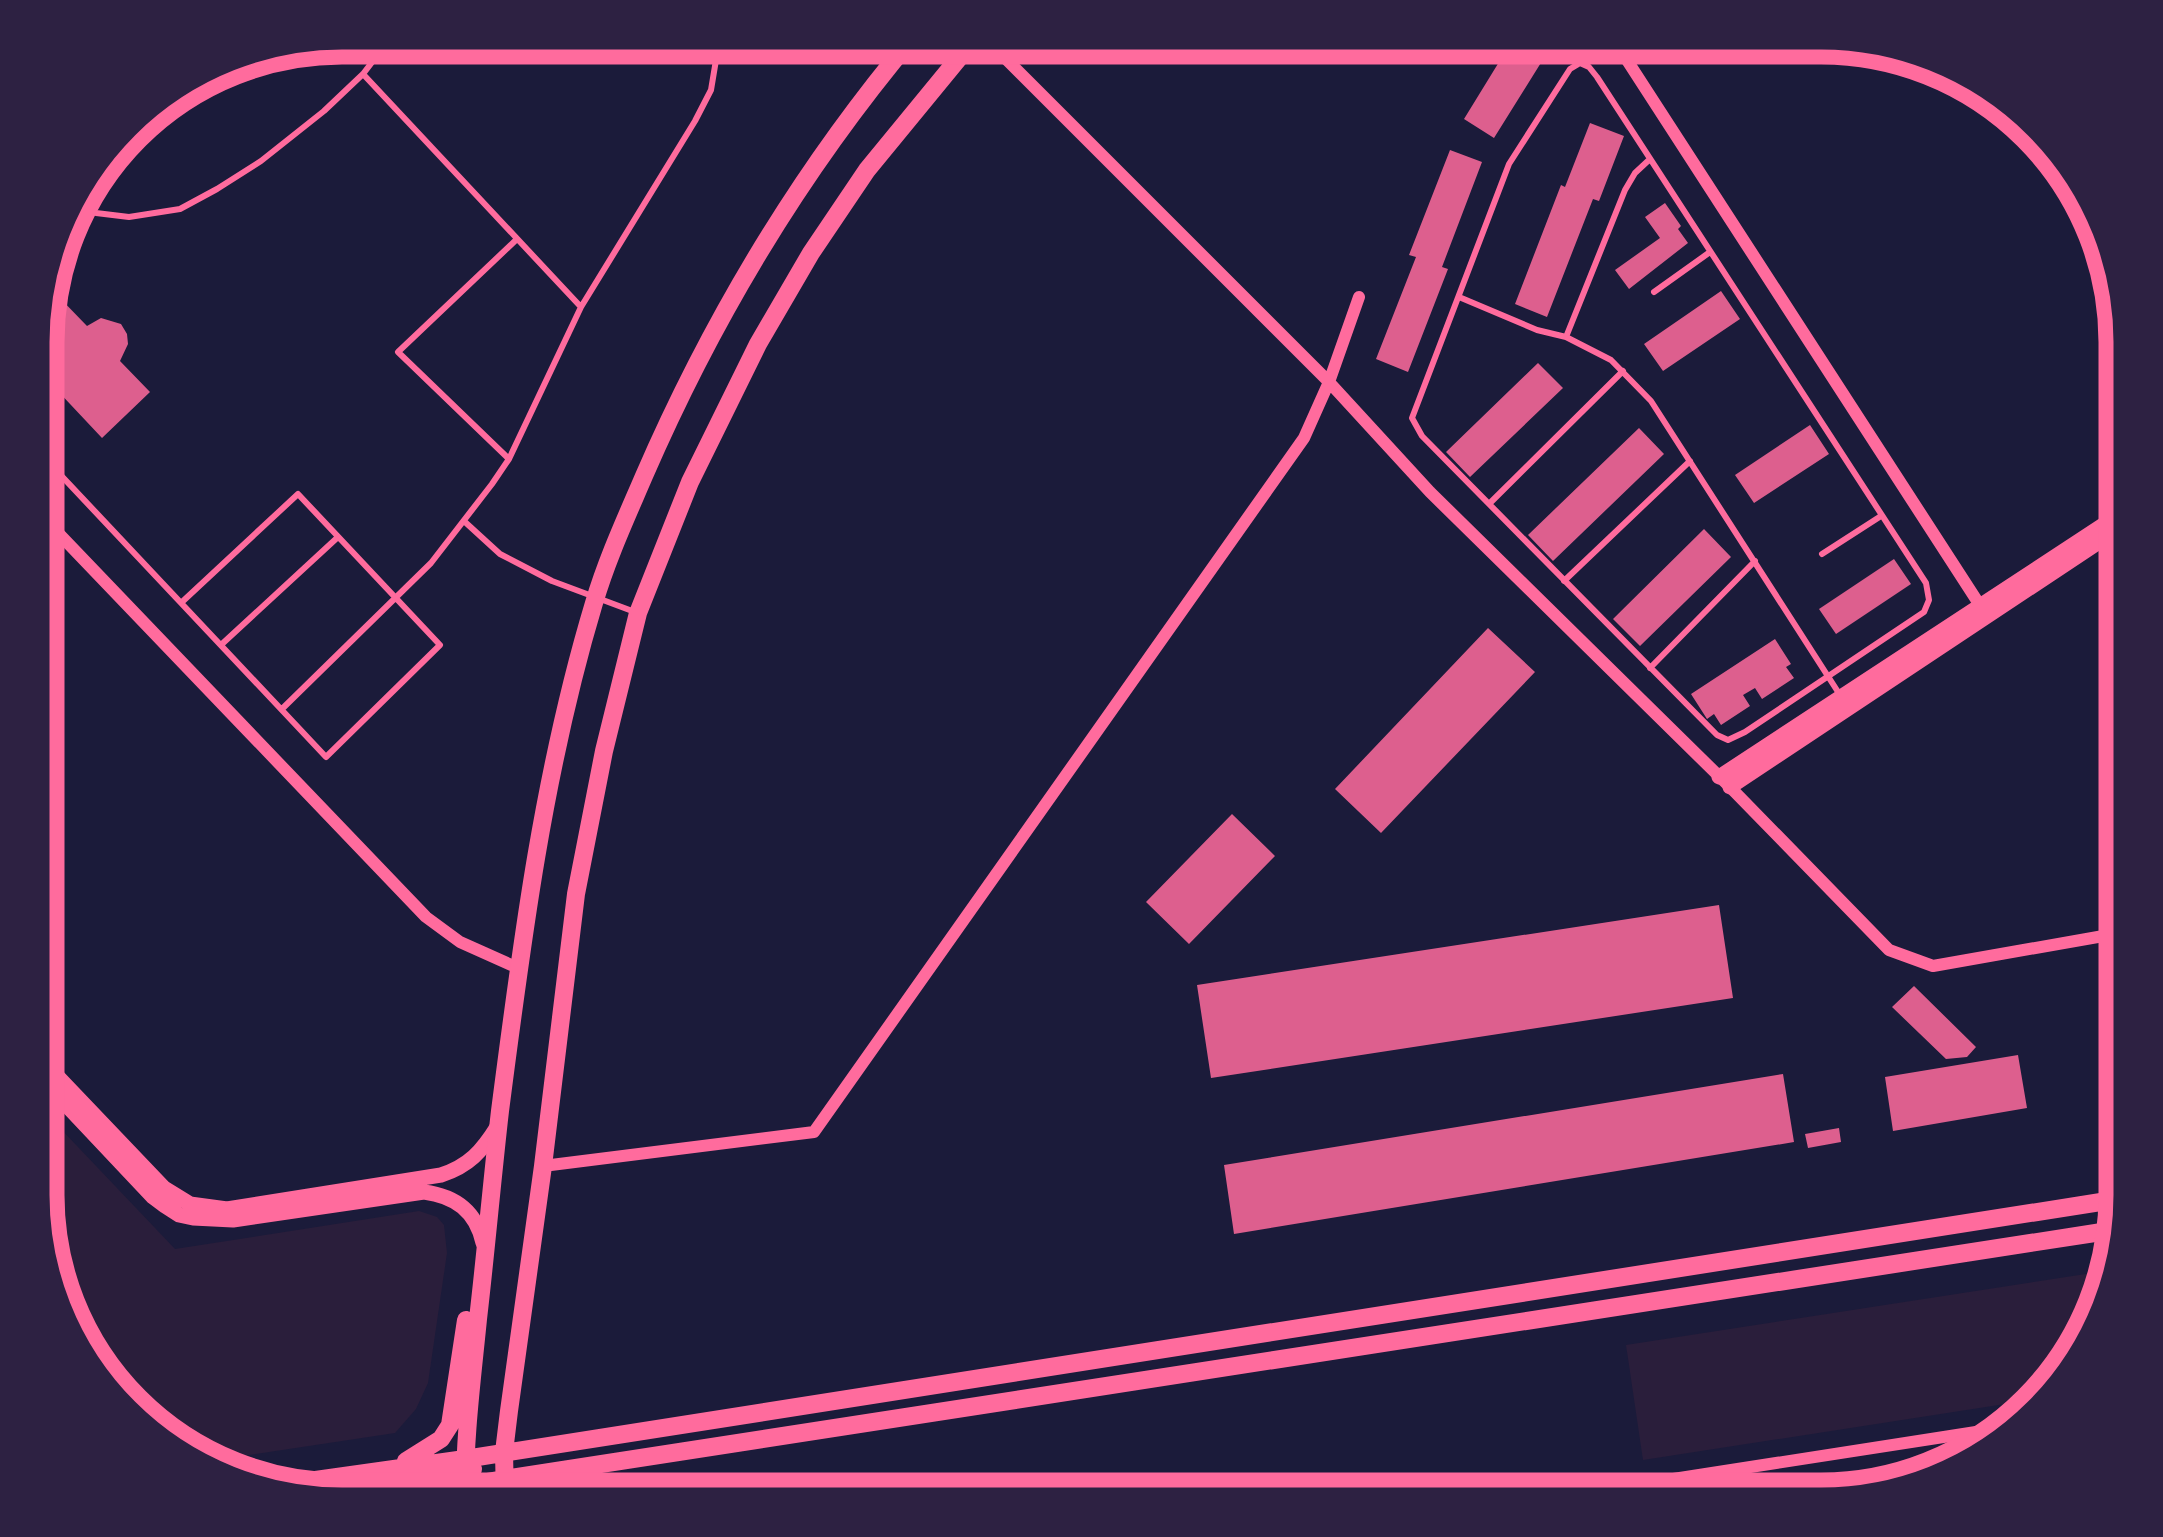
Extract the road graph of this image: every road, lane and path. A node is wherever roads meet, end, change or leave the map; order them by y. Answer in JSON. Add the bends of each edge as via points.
{"nodes":[{"id":1,"x":376,"y":57,"type":"edge"},
{"id":2,"x":716,"y":57,"type":"edge"},
{"id":3,"x":896,"y":57,"type":"edge"},
{"id":4,"x":960,"y":57,"type":"edge"},
{"id":5,"x":1002,"y":57,"type":"edge"},
{"id":6,"x":1626,"y":58,"type":"edge"},
{"id":7,"x":363,"y":74,"type":"junction"},
{"id":8,"x":1650,"y":159,"type":"junction"},
{"id":9,"x":90,"y":210,"type":"edge"},
{"id":10,"x":518,"y":239,"type":"junction"},
{"id":11,"x":1710,"y":252,"type":"junction"},
{"id":12,"x":1654,"y":292,"type":"dead end"},
{"id":13,"x":1459,"y":296,"type":"junction"},
{"id":14,"x":1359,"y":297,"type":"dead end"},
{"id":15,"x":581,"y":307,"type":"junction"},
{"id":16,"x":1566,"y":337,"type":"junction"},
{"id":17,"x":1623,"y":371,"type":"junction"},
{"id":18,"x":1329,"y":382,"type":"junction"},
{"id":19,"x":508,"y":459,"type":"junction"},
{"id":20,"x":1690,"y":461,"type":"junction"},
{"id":21,"x":57,"y":471,"type":"edge"},
{"id":22,"x":1489,"y":504,"type":"junction"},
{"id":23,"x":1881,"y":516,"type":"junction"},
{"id":24,"x":465,"y":523,"type":"junction"},
{"id":25,"x":2105,"y":525,"type":"edge"},
{"id":26,"x":57,"y":532,"type":"edge"},
{"id":27,"x":338,"y":537,"type":"junction"},
{"id":28,"x":2105,"y":537,"type":"edge"},
{"id":29,"x":1822,"y":554,"type":"dead end"},
{"id":30,"x":1755,"y":561,"type":"junction"},
{"id":31,"x":1564,"y":581,"type":"junction"},
{"id":32,"x":395,"y":597,"type":"junction"},
{"id":33,"x":595,"y":597,"type":"junction"},
{"id":34,"x":182,"y":602,"type":"junction"},
{"id":35,"x":1984,"y":611,"type":"junction"},
{"id":36,"x":638,"y":613,"type":"junction"},
{"id":37,"x":222,"y":644,"type":"junction"},
{"id":38,"x":1650,"y":668,"type":"junction"},
{"id":39,"x":1829,"y":676,"type":"junction"},
{"id":40,"x":1845,"y":702,"type":"junction"},
{"id":41,"x":283,"y":708,"type":"junction"},
{"id":42,"x":1725,"y":782,"type":"junction"},
{"id":43,"x":2105,"y":936,"type":"edge"},
{"id":44,"x":518,"y":968,"type":"junction"},
{"id":45,"x":58,"y":1077,"type":"edge"},
{"id":46,"x":58,"y":1096,"type":"edge"},
{"id":47,"x":499,"y":1124,"type":"junction"},
{"id":48,"x":543,"y":1166,"type":"junction"},
{"id":49,"x":2105,"y":1201,"type":"edge"},
{"id":50,"x":2103,"y":1232,"type":"edge"},
{"id":51,"x":484,"y":1246,"type":"junction"},
{"id":52,"x":1981,"y":1431,"type":"edge"},
{"id":53,"x":498,"y":1453,"type":"junction"},
{"id":54,"x":391,"y":1468,"type":"junction"},
{"id":55,"x":318,"y":1478,"type":"edge"},
{"id":56,"x":465,"y":1479,"type":"edge"},
{"id":57,"x":504,"y":1479,"type":"junction"},
{"id":58,"x":1668,"y":1480,"type":"edge"}],
"edges":[{"from":1,"to":7,"type":"lane"},
{"from":2,"to":15,"type":"lane","via":[[695,121]]},
{"from":3,"to":33,"type":"main road","via":[[730,299],[678,399]]},
{"from":4,"to":36,"type":"main road","via":[[868,170],[800,271],[716,425]]},
{"from":5,"to":18,"type":"street"},
{"from":6,"to":35,"type":"street"},
{"from":7,"to":9,"type":"lane","via":[[261,160],[180,209],[129,217]]},
{"from":7,"to":10,"type":"lane"},
{"from":8,"to":11,"type":"lane"},
{"from":8,"to":13,"type":"lane","via":[[1589,67],[1570,69],[1509,164]]},
{"from":8,"to":16,"type":"lane","via":[[1625,190]]},
{"from":10,"to":15,"type":"lane"},
{"from":10,"to":19,"type":"lane","via":[[398,352]]},
{"from":11,"to":12,"type":"lane"},
{"from":11,"to":23,"type":"lane"},
{"from":13,"to":16,"type":"lane"},
{"from":13,"to":22,"type":"lane","via":[[1412,418]]},
{"from":14,"to":18,"type":"street"},
{"from":15,"to":19,"type":"lane"},
{"from":16,"to":17,"type":"lane"},
{"from":17,"to":20,"type":"lane"},
{"from":17,"to":22,"type":"lane"},
{"from":18,"to":42,"type":"street"},
{"from":18,"to":48,"type":"street","via":[[1304,438],[814,1132]]},
{"from":19,"to":24,"type":"lane"},
{"from":20,"to":30,"type":"lane"},
{"from":20,"to":31,"type":"lane"},
{"from":21,"to":34,"type":"lane"},
{"from":22,"to":31,"type":"lane"},
{"from":23,"to":29,"type":"lane"},
{"from":23,"to":39,"type":"lane","via":[[1929,600],[1924,612]]},
{"from":24,"to":32,"type":"lane"},
{"from":24,"to":33,"type":"lane","via":[[500,554]]},
{"from":25,"to":35,"type":"street"},
{"from":26,"to":44,"type":"street","via":[[427,916],[460,942]]},
{"from":27,"to":32,"type":"lane"},
{"from":27,"to":34,"type":"lane","via":[[298,494]]},
{"from":27,"to":37,"type":"lane"},
{"from":28,"to":35,"type":"street"},
{"from":30,"to":38,"type":"lane"},
{"from":30,"to":39,"type":"lane"},
{"from":31,"to":38,"type":"lane"},
{"from":32,"to":41,"type":"lane"},
{"from":32,"to":41,"type":"lane","via":[[440,645],[326,757]]},
{"from":33,"to":36,"type":"lane"},
{"from":33,"to":44,"type":"main road","via":[[552,763]]},
{"from":34,"to":37,"type":"lane"},
{"from":35,"to":40,"type":"street"},
{"from":36,"to":48,"type":"main road","via":[[576,894]]},
{"from":37,"to":41,"type":"lane"},
{"from":38,"to":39,"type":"lane","via":[[1728,740]]},
{"from":39,"to":40,"type":"lane"},
{"from":40,"to":42,"type":"street"},
{"from":42,"to":43,"type":"street","via":[[1889,950],[1933,966]]},
{"from":44,"to":47,"type":"main road"},
{"from":45,"to":47,"type":"street","via":[[164,1188],[205,1208],[442,1175],[472,1161]]},
{"from":46,"to":51,"type":"street","via":[[179,1214],[233,1220],[424,1192],[466,1208]]},
{"from":47,"to":51,"type":"main road"},
{"from":48,"to":53,"type":"main road"},
{"from":49,"to":53,"type":"main road"},
{"from":50,"to":57,"type":"main road"},
{"from":51,"to":54,"type":"main road","via":[[450,1424],[429,1449]]},
{"from":51,"to":56,"type":"main road"},
{"from":52,"to":58,"type":"street"},
{"from":53,"to":56,"type":"main road"},
{"from":53,"to":57,"type":"main road"},
{"from":54,"to":55,"type":"main road"},
{"from":54,"to":56,"type":"main road"},
{"from":56,"to":57,"type":"main road"}]}
